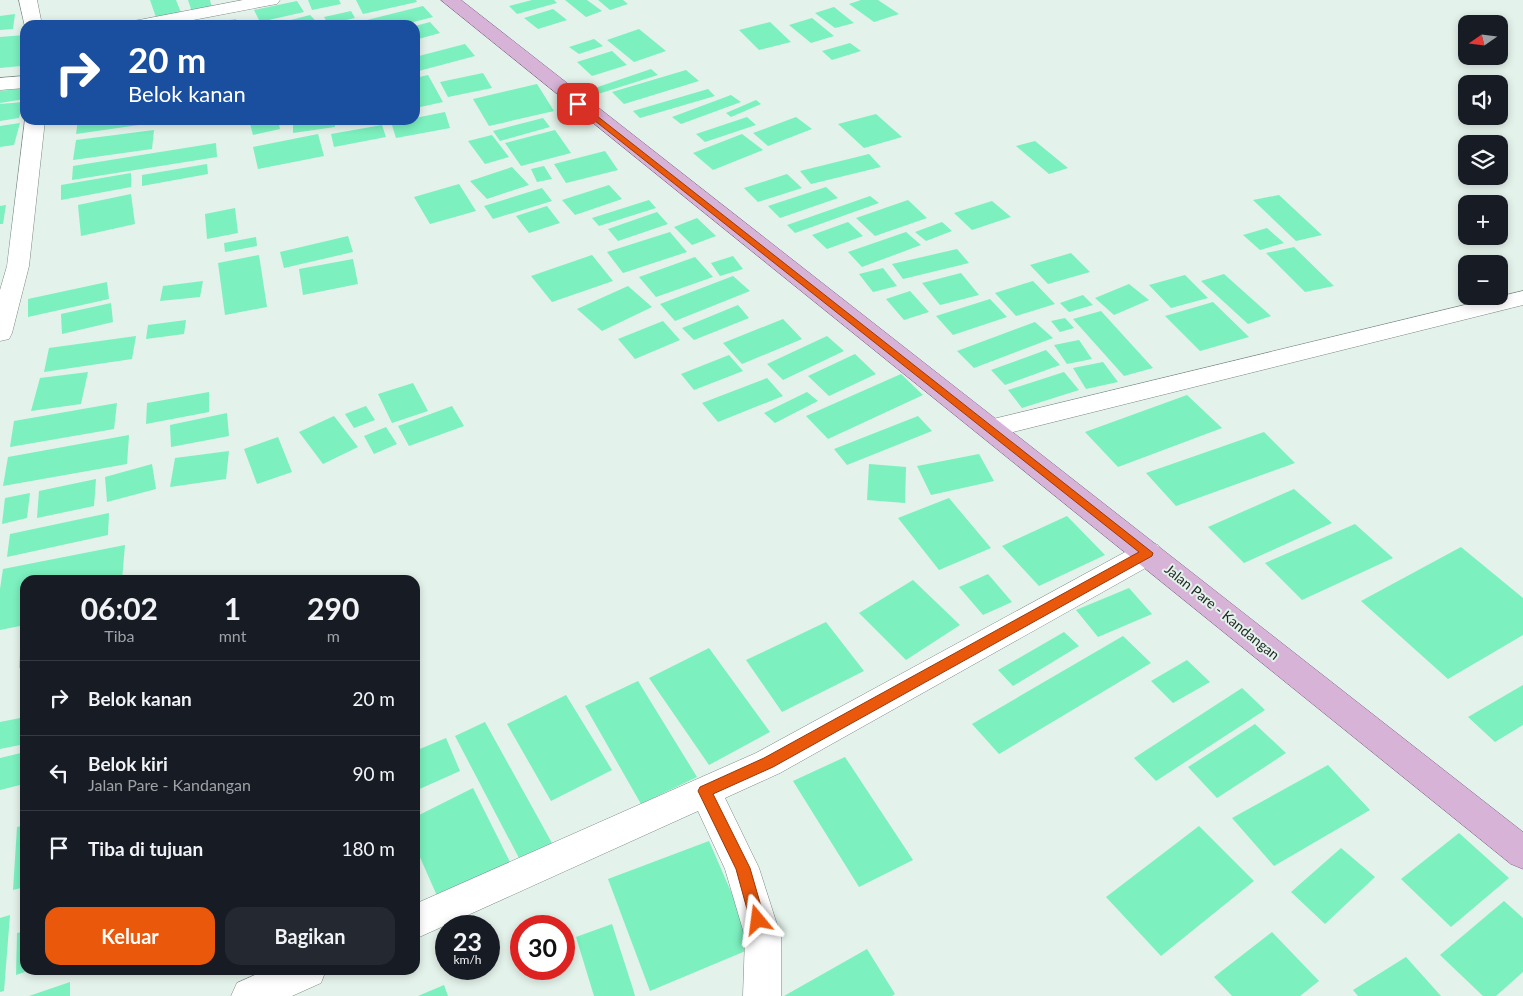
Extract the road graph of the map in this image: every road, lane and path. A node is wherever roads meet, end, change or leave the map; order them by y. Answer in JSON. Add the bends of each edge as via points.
{"nodes":[{"id":1,"x":28,"y":0,"type":"edge"},
{"id":2,"x":270,"y":0,"type":"edge"},
{"id":3,"x":450,"y":0,"type":"edge"},
{"id":4,"x":32,"y":20,"type":"edge"},
{"id":5,"x":165,"y":20,"type":"edge"},
{"id":6,"x":20,"y":82,"type":"edge"},
{"id":7,"x":0,"y":84,"type":"edge"},
{"id":8,"x":34,"y":125,"type":"edge"},
{"id":9,"x":1523,"y":298,"type":"edge"},
{"id":10,"x":0,"y":333,"type":"edge"},
{"id":11,"x":989,"y":429,"type":"junction"},
{"id":12,"x":1148,"y":553,"type":"junction"},
{"id":13,"x":705,"y":791,"type":"junction"},
{"id":14,"x":1523,"y":853,"type":"edge"},
{"id":15,"x":420,"y":920,"type":"edge"},
{"id":16,"x":297,"y":975,"type":"edge"},
{"id":17,"x":250,"y":996,"type":"edge"},
{"id":18,"x":762,"y":996,"type":"edge"}],
"edges":[{"from":1,"to":4,"type":"street"},
{"from":2,"to":5,"type":"street"},
{"from":3,"to":11,"type":"main road","name":"Jalan Pare - Kandangan"},
{"from":6,"to":7,"type":"street"},
{"from":8,"to":10,"type":"street","via":[[18,266]]},
{"from":9,"to":11,"type":"street"},
{"from":11,"to":12,"type":"main road","name":"Jalan Pare - Kandangan"},
{"from":12,"to":13,"type":"street","via":[[768,763]]},
{"from":12,"to":14,"type":"main road","name":"Jalan Pare - Kandangan"},
{"from":13,"to":15,"type":"street"},
{"from":13,"to":18,"type":"street","via":[[742,868],[763,937]]},
{"from":16,"to":17,"type":"street"}]}
